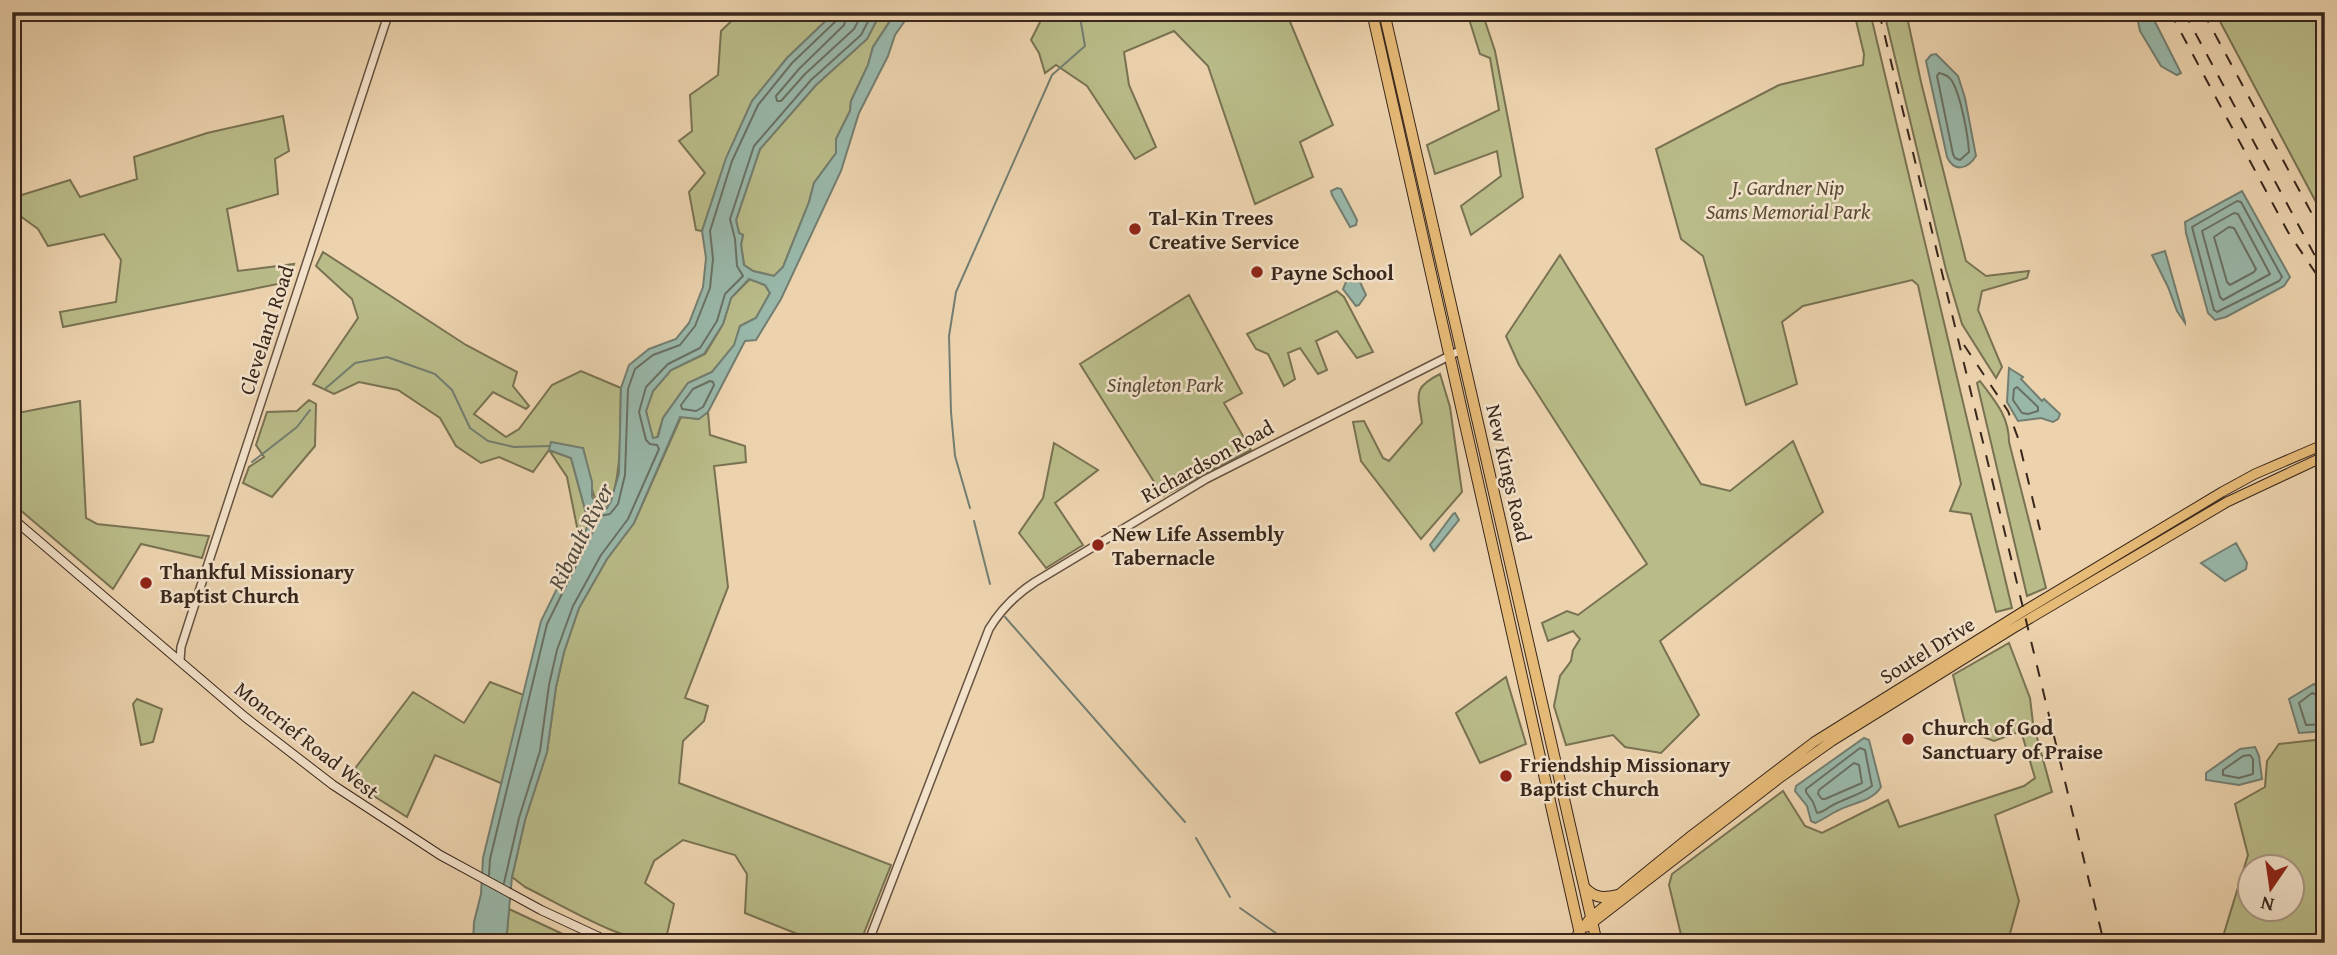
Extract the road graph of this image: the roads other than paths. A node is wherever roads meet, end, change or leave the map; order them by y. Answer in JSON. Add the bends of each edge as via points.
{"nodes":[{"id":1,"x":388,"y":12,"type":"edge"},
{"id":2,"x":1372,"y":12,"type":"edge"},
{"id":3,"x":1384,"y":12,"type":"edge"},
{"id":4,"x":1461,"y":350,"type":"junction"},
{"id":5,"x":1450,"y":355,"type":"junction"},
{"id":6,"x":2325,"y":444,"type":"edge"},
{"id":7,"x":2325,"y":456,"type":"edge"},
{"id":8,"x":12,"y":517,"type":"edge"},
{"id":9,"x":180,"y":660,"type":"junction"},
{"id":10,"x":1584,"y":887,"type":"junction"},
{"id":11,"x":1619,"y":895,"type":"junction"},
{"id":12,"x":1591,"y":920,"type":"junction"},
{"id":13,"x":1580,"y":932,"type":"junction"},
{"id":14,"x":612,"y":943,"type":"edge"},
{"id":15,"x":869,"y":943,"type":"edge"},
{"id":16,"x":1571,"y":943,"type":"edge"},
{"id":17,"x":1582,"y":943,"type":"edge"},
{"id":18,"x":1597,"y":943,"type":"edge"}],
"edges":[{"from":1,"to":9,"type":"street","name":"Cleveland Road"},
{"from":2,"to":5,"type":"highway","name":"New Kings Road"},
{"from":3,"to":4,"type":"highway","name":"New Kings Road"},
{"from":4,"to":5,"type":"street","name":"Richardson Road"},
{"from":4,"to":10,"type":"highway","name":"New Kings Road"},
{"from":5,"to":13,"type":"highway","name":"New Kings Road"},
{"from":5,"to":15,"type":"street","name":"Richardson Road","via":[[1206,479],[1035,582],[1005,605],[989,629]]},
{"from":6,"to":11,"type":"main road","name":"Soutel Drive","via":[[2222,492],[1859,712],[1756,785]]},
{"from":7,"to":12,"type":"main road","name":"Soutel Drive","via":[[2227,502],[1843,734]]},
{"from":8,"to":9,"type":"main road","name":"Moncrief Road West"},
{"from":9,"to":14,"type":"main road","name":"Moncrief Road West","via":[[299,760],[404,833],[474,874]]},
{"from":10,"to":11,"type":"highway","via":[[1597,897]]},
{"from":10,"to":12,"type":"highway","name":"New Kings Road"},
{"from":11,"to":12,"type":"main road","name":"Soutel Drive"},
{"from":12,"to":13,"type":"main road","name":"Soutel Drive"},
{"from":12,"to":18,"type":"highway","name":"New Kings Road"},
{"from":13,"to":16,"type":"main road","name":"Soutel Drive"},
{"from":13,"to":17,"type":"highway","name":"New Kings Road"}]}
